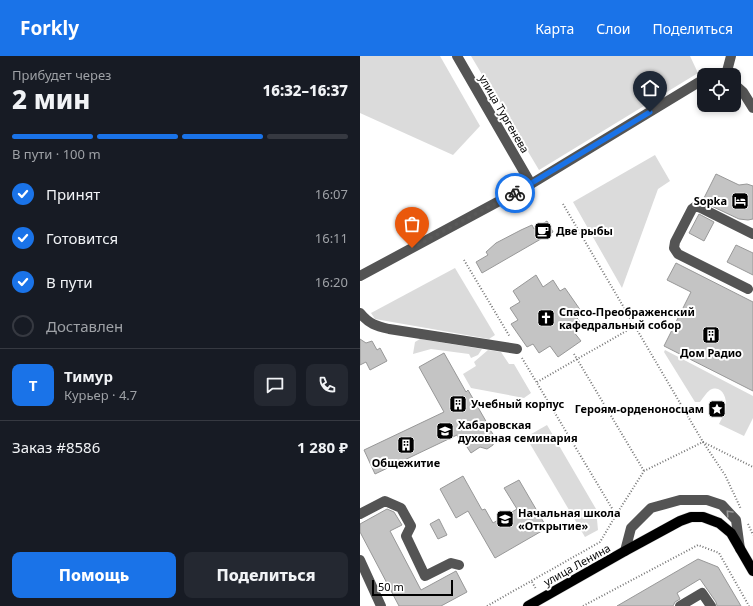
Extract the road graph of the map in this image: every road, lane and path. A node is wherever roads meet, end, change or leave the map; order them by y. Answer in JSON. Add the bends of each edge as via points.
{"nodes":[{"id":1,"x":457,"y":56,"type":"edge"},
{"id":2,"x":731,"y":56,"type":"edge"},
{"id":3,"x":728,"y":68,"type":"edge"},
{"id":4,"x":697,"y":83,"type":"edge"},
{"id":5,"x":741,"y":90,"type":"edge"},
{"id":6,"x":753,"y":108,"type":"edge"},
{"id":7,"x":531,"y":184,"type":"junction"},
{"id":8,"x":563,"y":204,"type":"dead end"},
{"id":9,"x":753,"y":234,"type":"edge"},
{"id":10,"x":464,"y":260,"type":"dead end"},
{"id":11,"x":360,"y":276,"type":"edge"},
{"id":12,"x":748,"y":290,"type":"dead end"},
{"id":13,"x":360,"y":313,"type":"edge"},
{"id":14,"x":635,"y":326,"type":"junction"},
{"id":15,"x":517,"y":349,"type":"junction"},
{"id":16,"x":574,"y":354,"type":"dead end"},
{"id":17,"x":577,"y":359,"type":"junction"},
{"id":18,"x":537,"y":382,"type":"junction"},
{"id":19,"x":703,"y":442,"type":"junction"},
{"id":20,"x":753,"y":467,"type":"edge"},
{"id":21,"x":644,"y":471,"type":"junction"},
{"id":22,"x":360,"y":514,"type":"edge"},
{"id":23,"x":616,"y":515,"type":"junction"},
{"id":24,"x":744,"y":515,"type":"dead end"},
{"id":25,"x":747,"y":522,"type":"dead end"},
{"id":26,"x":753,"y":535,"type":"edge"},
{"id":27,"x":740,"y":549,"type":"junction"},
{"id":28,"x":625,"y":551,"type":"junction"},
{"id":29,"x":360,"y":560,"type":"edge"},
{"id":30,"x":459,"y":565,"type":"dead end"},
{"id":31,"x":753,"y":571,"type":"edge"},
{"id":32,"x":381,"y":606,"type":"edge"},
{"id":33,"x":488,"y":606,"type":"edge"},
{"id":34,"x":528,"y":606,"type":"edge"},
{"id":35,"x":583,"y":606,"type":"edge"},
{"id":36,"x":680,"y":606,"type":"edge"},
{"id":37,"x":711,"y":606,"type":"edge"},
{"id":38,"x":749,"y":606,"type":"edge"}],
"edges":[{"from":1,"to":7,"type":"street","name":"улица Тургенева"},
{"from":2,"to":3,"type":"street"},
{"from":4,"to":7,"type":"street"},
{"from":5,"to":6,"type":"street"},
{"from":7,"to":11,"type":"street"},
{"from":8,"to":14,"type":"path"},
{"from":9,"to":12,"type":"street","via":[[696,206],[692,209],[674,248],[678,254]]},
{"from":10,"to":15,"type":"path"},
{"from":13,"to":15,"type":"street","via":[[367,321],[389,330]]},
{"from":14,"to":17,"type":"path"},
{"from":14,"to":19,"type":"path"},
{"from":15,"to":18,"type":"path"},
{"from":16,"to":17,"type":"path"},
{"from":17,"to":18,"type":"path"},
{"from":17,"to":21,"type":"path"},
{"from":18,"to":23,"type":"path"},
{"from":19,"to":20,"type":"path"},
{"from":19,"to":21,"type":"path"},
{"from":19,"to":24,"type":"path","via":[[725,475]]},
{"from":21,"to":23,"type":"path"},
{"from":22,"to":30,"type":"street","via":[[385,501],[401,508],[411,526],[406,536],[425,576],[451,563]]},
{"from":23,"to":33,"type":"path","via":[[600,542]]},
{"from":25,"to":26,"type":"path"},
{"from":27,"to":28,"type":"main road","name":"улица Ленина","via":[[731,533],[719,523],[703,517],[691,517]]},
{"from":27,"to":28,"type":"street","one_way":true,"via":[[736,520],[722,505],[707,500],[680,500],[651,508],[631,528]]},
{"from":27,"to":31,"type":"main road"},
{"from":28,"to":34,"type":"main road","name":"улица Ленина"},
{"from":29,"to":32,"type":"street"},
{"from":35,"to":38,"type":"path","via":[[698,545],[719,553]]},
{"from":36,"to":37,"type":"street","via":[[702,593]]}]}
